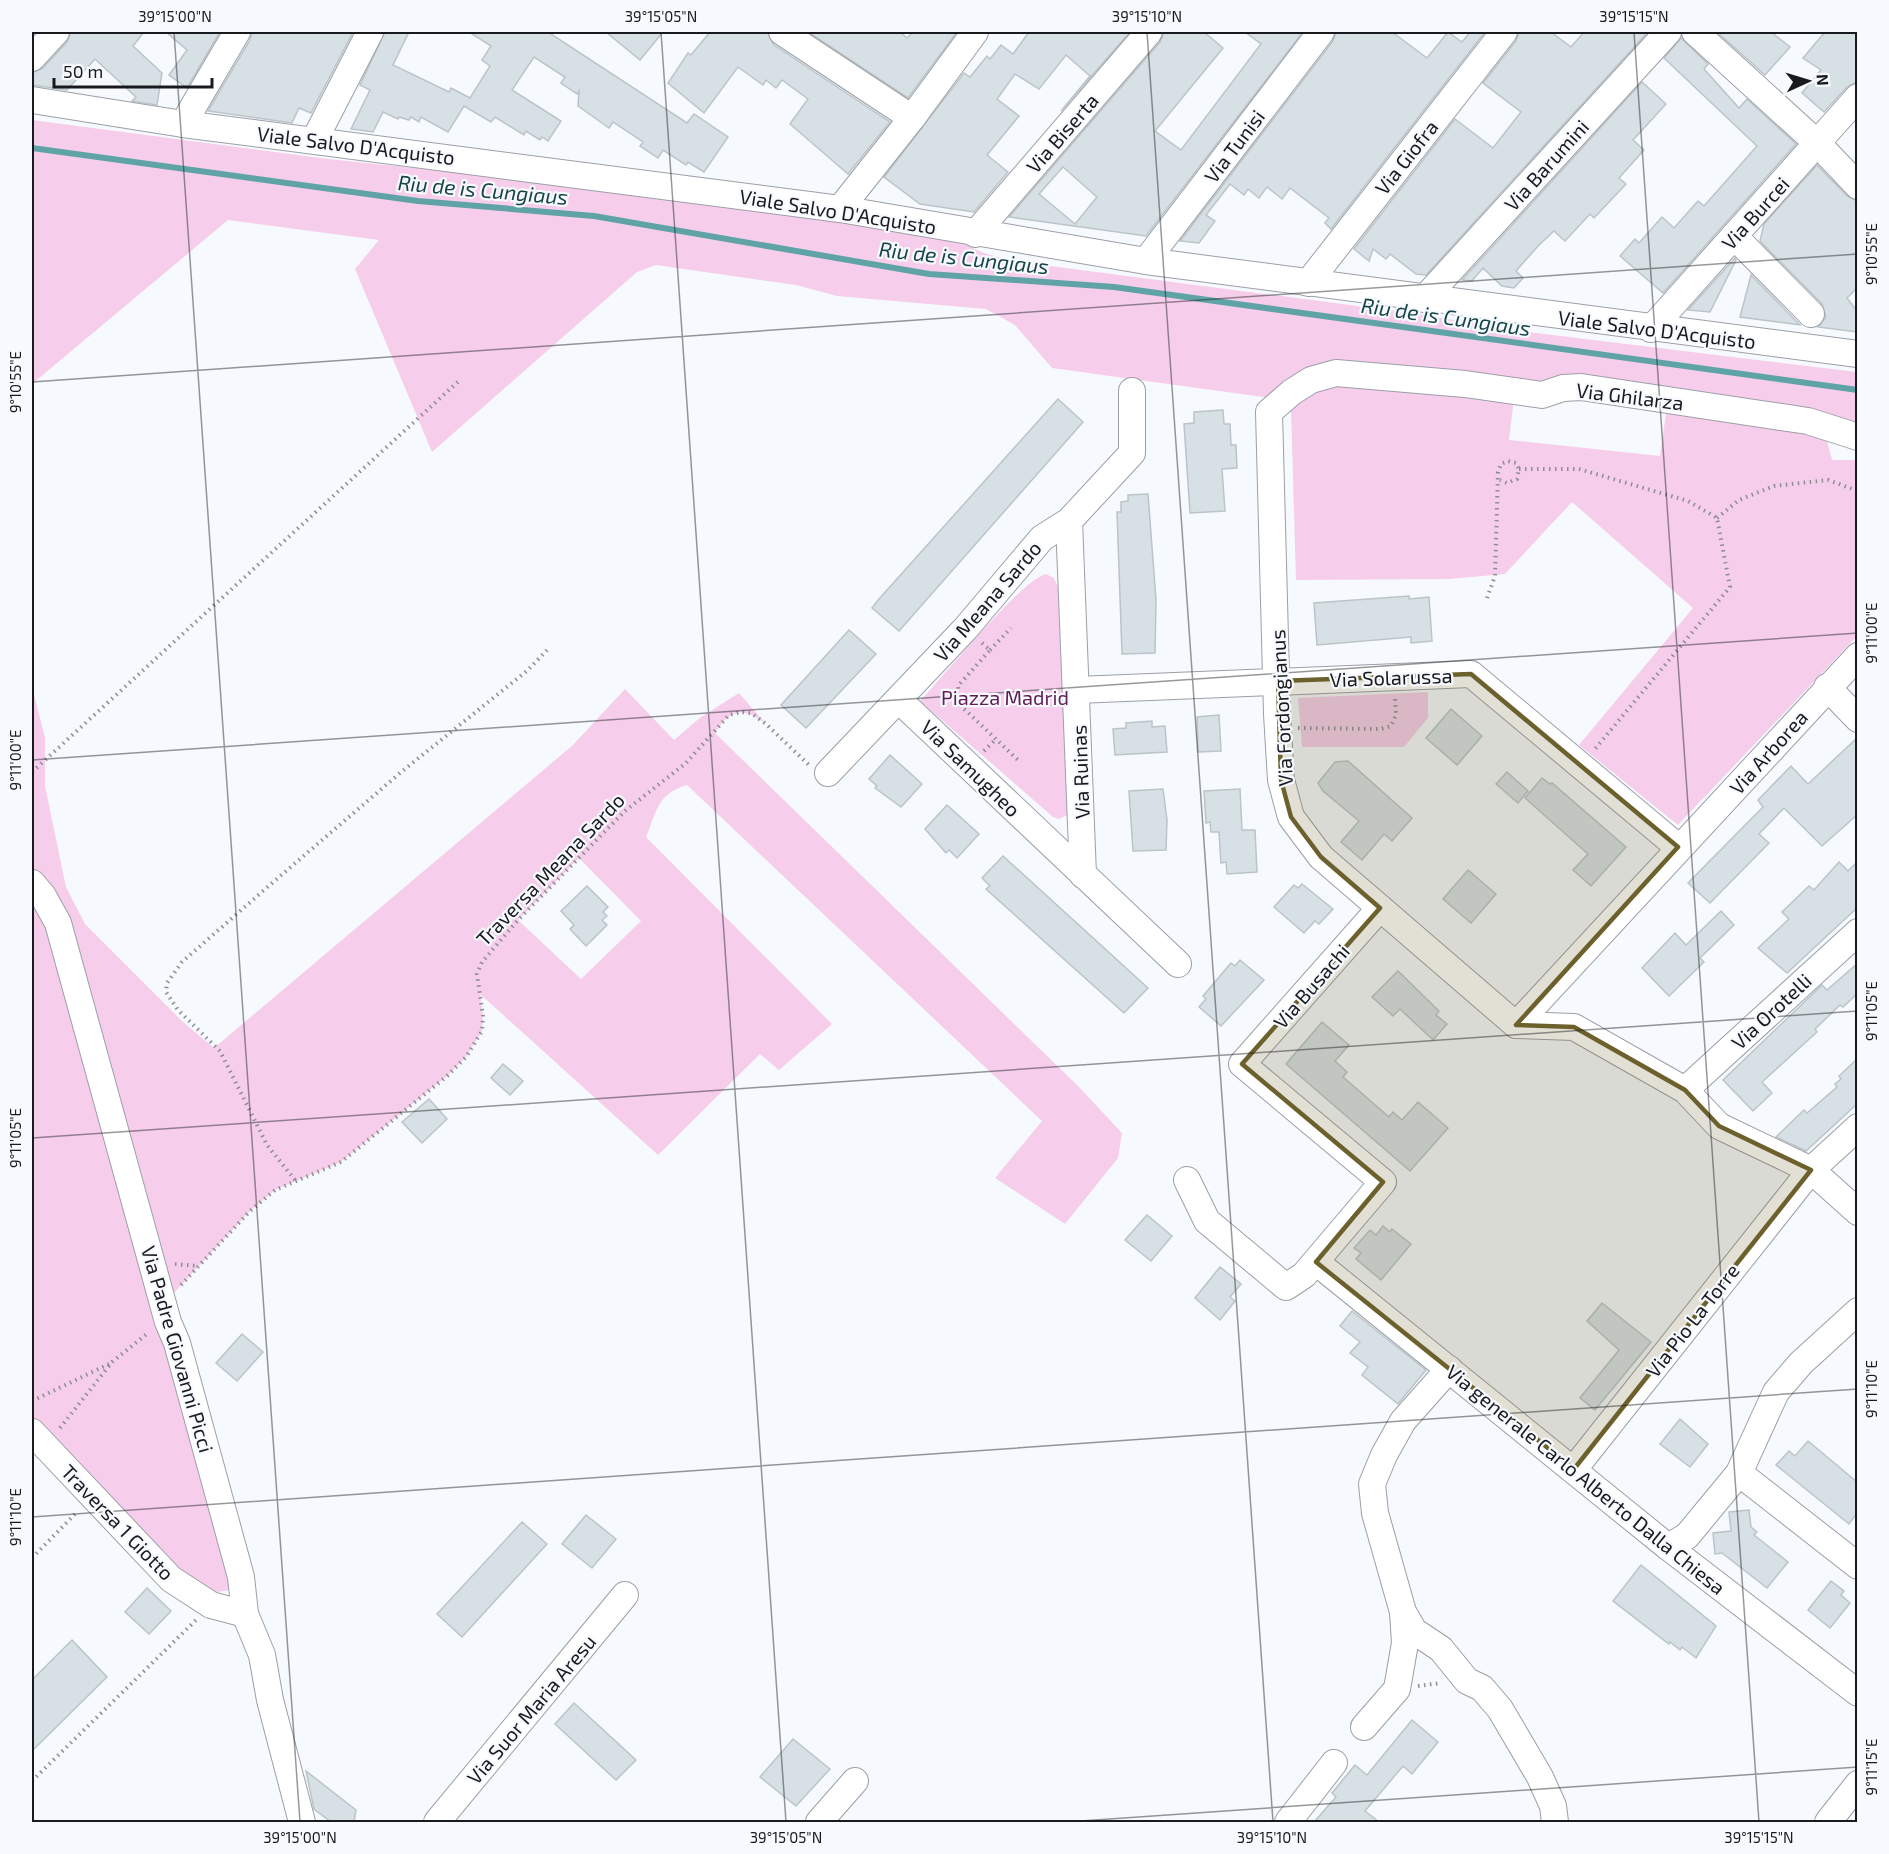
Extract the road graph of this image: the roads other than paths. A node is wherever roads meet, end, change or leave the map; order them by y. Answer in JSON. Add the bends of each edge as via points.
{"nodes":[{"id":1,"x":56,"y":32,"type":"edge"},
{"id":2,"x":235,"y":32,"type":"edge"},
{"id":3,"x":370,"y":32,"type":"edge"},
{"id":4,"x":782,"y":32,"type":"edge"},
{"id":5,"x":975,"y":32,"type":"edge"},
{"id":6,"x":1149,"y":32,"type":"edge"},
{"id":7,"x":1321,"y":32,"type":"edge"},
{"id":8,"x":1504,"y":32,"type":"edge"},
{"id":9,"x":1668,"y":32,"type":"edge"},
{"id":10,"x":1695,"y":32,"type":"edge"},
{"id":11,"x":32,"y":58,"type":"edge"},
{"id":12,"x":1857,"y":97,"type":"edge"},
{"id":13,"x":32,"y":100,"type":"edge"},
{"id":14,"x":912,"y":117,"type":"junction"},
{"id":15,"x":183,"y":124,"type":"junction"},
{"id":16,"x":315,"y":139,"type":"junction"},
{"id":17,"x":1817,"y":143,"type":"junction"},
{"id":18,"x":1857,"y":186,"type":"edge"},
{"id":19,"x":840,"y":209,"type":"junction"},
{"id":20,"x":975,"y":234,"type":"junction"},
{"id":21,"x":1734,"y":236,"type":"junction"},
{"id":22,"x":1146,"y":261,"type":"junction"},
{"id":23,"x":1308,"y":283,"type":"junction"},
{"id":24,"x":1424,"y":299,"type":"junction"},
{"id":25,"x":1811,"y":314,"type":"dead end"},
{"id":26,"x":1651,"y":329,"type":"junction"},
{"id":27,"x":1857,"y":354,"type":"edge"},
{"id":28,"x":1132,"y":391,"type":"dead end"},
{"id":29,"x":1269,"y":412,"type":"joint"},
{"id":30,"x":1857,"y":437,"type":"edge"},
{"id":31,"x":1069,"y":521,"type":"junction"},
{"id":32,"x":1033,"y":549,"type":"junction"},
{"id":33,"x":1071,"y":561,"type":"junction"},
{"id":34,"x":1857,"y":656,"type":"edge"},
{"id":35,"x":1278,"y":681,"type":"junction"},
{"id":36,"x":1827,"y":687,"type":"junction"},
{"id":37,"x":1077,"y":690,"type":"junction"},
{"id":38,"x":899,"y":700,"type":"junction"},
{"id":39,"x":1857,"y":719,"type":"edge"},
{"id":40,"x":828,"y":773,"type":"road end"},
{"id":41,"x":1082,"y":818,"type":"junction"},
{"id":42,"x":1043,"y":836,"type":"junction"},
{"id":43,"x":1678,"y":847,"type":"junction"},
{"id":44,"x":1083,"y":875,"type":"junction"},
{"id":45,"x":32,"y":883,"type":"edge"},
{"id":46,"x":1380,"y":908,"type":"junction"},
{"id":47,"x":1857,"y":932,"type":"edge"},
{"id":48,"x":1178,"y":964,"type":"dead end"},
{"id":49,"x":1516,"y":1025,"type":"junction"},
{"id":50,"x":1685,"y":1090,"type":"junction"},
{"id":51,"x":1857,"y":1127,"type":"edge"},
{"id":52,"x":1811,"y":1170,"type":"junction"},
{"id":53,"x":1187,"y":1180,"type":"dead end"},
{"id":54,"x":1857,"y":1212,"type":"edge"},
{"id":55,"x":1316,"y":1262,"type":"junction"},
{"id":56,"x":1857,"y":1311,"type":"edge"},
{"id":57,"x":1449,"y":1369,"type":"junction"},
{"id":58,"x":39,"y":1438,"type":"edge"},
{"id":59,"x":1574,"y":1469,"type":"junction"},
{"id":60,"x":1739,"y":1473,"type":"junction"},
{"id":61,"x":1668,"y":1547,"type":"junction"},
{"id":62,"x":1857,"y":1566,"type":"edge"},
{"id":63,"x":625,"y":1595,"type":"dead end"},
{"id":64,"x":1402,"y":1612,"type":"junction"},
{"id":65,"x":245,"y":1614,"type":"junction"},
{"id":66,"x":1857,"y":1693,"type":"edge"},
{"id":67,"x":1364,"y":1727,"type":"dead end"},
{"id":68,"x":1334,"y":1763,"type":"dead end"},
{"id":69,"x":855,"y":1781,"type":"dead end"},
{"id":70,"x":1857,"y":1784,"type":"edge"},
{"id":71,"x":302,"y":1822,"type":"edge"},
{"id":72,"x":437,"y":1822,"type":"edge"},
{"id":73,"x":819,"y":1822,"type":"edge"},
{"id":74,"x":1288,"y":1822,"type":"edge"},
{"id":75,"x":1555,"y":1822,"type":"edge"},
{"id":76,"x":1828,"y":1822,"type":"edge"}],
"edges":[{"from":1,"to":11,"type":"street"},
{"from":2,"to":15,"type":"street"},
{"from":3,"to":16,"type":"street"},
{"from":4,"to":14,"type":"street"},
{"from":5,"to":14,"type":"street"},
{"from":6,"to":20,"type":"street","name":"Via Biserta"},
{"from":7,"to":22,"type":"street","name":"Via Tunisi"},
{"from":8,"to":23,"type":"street","name":"Via Giofra"},
{"from":9,"to":24,"type":"street","name":"Via Barumini"},
{"from":10,"to":17,"type":"street"},
{"from":12,"to":17,"type":"street","name":"Via Burcei"},
{"from":13,"to":15,"type":"street","name":"Viale Salvo D'Acquisto"},
{"from":14,"to":19,"type":"street"},
{"from":15,"to":16,"type":"street","name":"Viale Salvo D'Acquisto"},
{"from":16,"to":19,"type":"street","name":"Viale Salvo D'Acquisto"},
{"from":17,"to":18,"type":"street"},
{"from":17,"to":21,"type":"street","name":"Via Burcei"},
{"from":19,"to":20,"type":"street","name":"Viale Salvo D'Acquisto"},
{"from":20,"to":22,"type":"street","name":"Viale Salvo D'Acquisto"},
{"from":21,"to":25,"type":"street"},
{"from":21,"to":26,"type":"street","name":"Via Burcei"},
{"from":22,"to":23,"type":"street","name":"Viale Salvo D'Acquisto"},
{"from":23,"to":24,"type":"street","name":"Viale Salvo D'Acquisto"},
{"from":24,"to":26,"type":"street","name":"Viale Salvo D'Acquisto"},
{"from":26,"to":27,"type":"street","name":"Viale Salvo D'Acquisto"},
{"from":28,"to":31,"type":"street","name":"Via Meana Sardo","via":[[1132,453]]},
{"from":29,"to":30,"type":"street","name":"Via Ghilarza","via":[[1311,380],[1336,374],[1465,384],[1542,395],[1581,387],[1808,421]]},
{"from":29,"to":35,"type":"street","name":"Via Fordongianus"},
{"from":31,"to":32,"type":"street","name":"Via Meana Sardo","via":[[1042,538]]},
{"from":31,"to":33,"type":"street","name":"Via Ruinas"},
{"from":32,"to":33,"type":"street"},
{"from":32,"to":38,"type":"street","name":"Via Meana Sardo"},
{"from":33,"to":37,"type":"street","name":"Via Ruinas"},
{"from":34,"to":36,"type":"street","name":"Via Arborea"},
{"from":35,"to":37,"type":"street","name":"Via Solarussa"},
{"from":35,"to":43,"type":"street","name":"Via Solarussa","via":[[1472,674]]},
{"from":35,"to":46,"type":"street","name":"Via Fordongianus","via":[[1281,780],[1291,817],[1321,857]]},
{"from":36,"to":39,"type":"street"},
{"from":36,"to":43,"type":"street","name":"Via Arborea"},
{"from":37,"to":41,"type":"street","name":"Via Ruinas"},
{"from":38,"to":40,"type":"street","name":"Via Meana Sardo"},
{"from":38,"to":42,"type":"street","name":"Via Samugheo"},
{"from":41,"to":42,"type":"street"},
{"from":41,"to":44,"type":"street","name":"Via Ruinas"},
{"from":42,"to":44,"type":"street","name":"Via Samugheo"},
{"from":43,"to":49,"type":"street","name":"Via Arborea"},
{"from":44,"to":48,"type":"street","name":"Via Samugheo"},
{"from":45,"to":65,"type":"street","name":"Via Padre Giovanni Picci","via":[[58,923],[223,1505],[241,1577]]},
{"from":46,"to":49,"type":"street","name":"Via Fordongianus"},
{"from":46,"to":55,"type":"street","name":"Via Busachi","via":[[1242,1064],[1383,1182]]},
{"from":47,"to":50,"type":"street","name":"Via Orotelli"},
{"from":49,"to":50,"type":"street","via":[[1574,1027]]},
{"from":50,"to":52,"type":"street","via":[[1719,1126]]},
{"from":51,"to":52,"type":"street","name":"Via Pio La Torre"},
{"from":52,"to":54,"type":"street"},
{"from":52,"to":59,"type":"street","name":"Via Pio La Torre"},
{"from":53,"to":55,"type":"street","via":[[1207,1221],[1286,1287]]},
{"from":55,"to":57,"type":"street","name":"Via generale Carlo Alberto Dalla Chiesa"},
{"from":56,"to":60,"type":"street","via":[[1776,1392]]},
{"from":57,"to":59,"type":"street","name":"Via generale Carlo Alberto Dalla Chiesa"},
{"from":57,"to":64,"type":"street","via":[[1403,1421],[1372,1484],[1375,1513]]},
{"from":58,"to":65,"type":"street","name":"Traversa 1 Giotto","via":[[171,1579],[211,1605]]},
{"from":59,"to":61,"type":"street","name":"Via generale Carlo Alberto Dalla Chiesa"},
{"from":60,"to":61,"type":"street","via":[[1687,1536]]},
{"from":60,"to":62,"type":"street"},
{"from":61,"to":66,"type":"street","name":"Via generale Carlo Alberto Dalla Chiesa"},
{"from":63,"to":72,"type":"street","name":"Via Suor Maria Aresu"},
{"from":64,"to":67,"type":"street","via":[[1405,1643],[1397,1689]]},
{"from":64,"to":75,"type":"street","via":[[1414,1631],[1440,1649],[1467,1681],[1482,1688],[1500,1709],[1540,1777],[1553,1806]]},
{"from":65,"to":71,"type":"street","name":"Via Padre Giovanni Picci","via":[[262,1655]]},
{"from":68,"to":74,"type":"street"},
{"from":69,"to":73,"type":"street"},
{"from":70,"to":76,"type":"street"}]}
